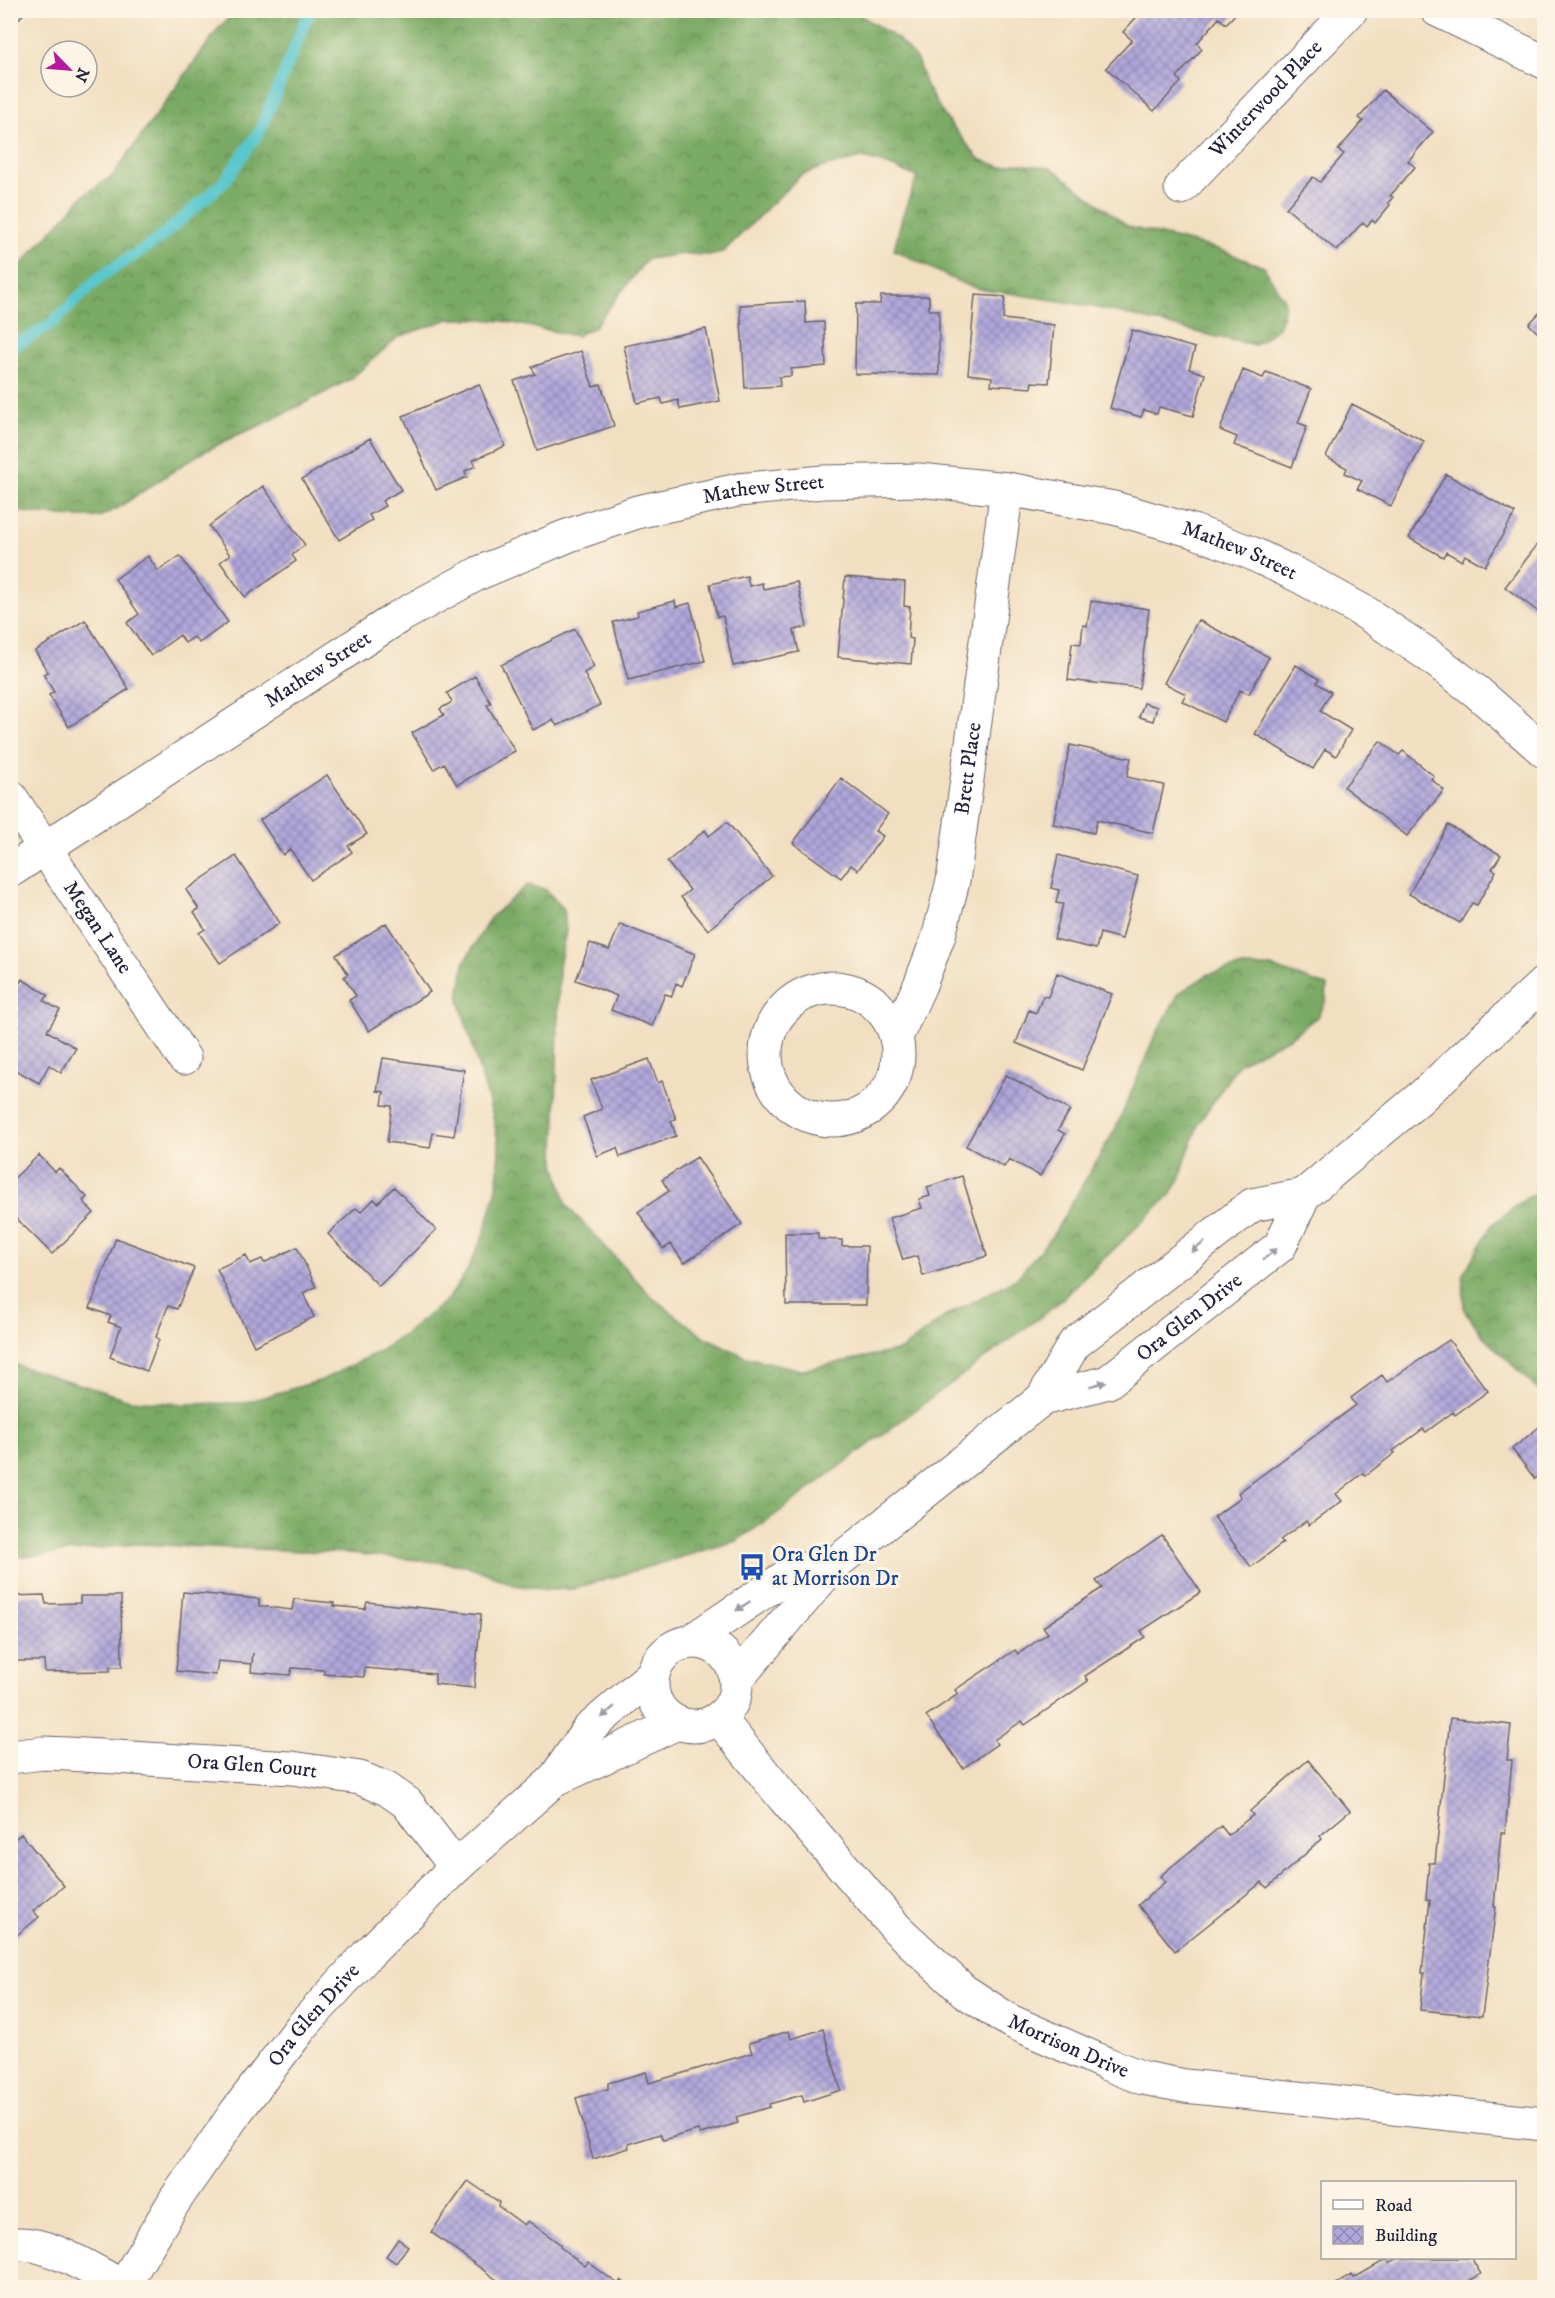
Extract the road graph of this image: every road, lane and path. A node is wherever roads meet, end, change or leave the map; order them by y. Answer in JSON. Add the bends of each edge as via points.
{"nodes":[{"id":1,"x":1351,"y":10,"type":"edge"},
{"id":2,"x":1437,"y":10,"type":"edge"},
{"id":3,"x":1545,"y":62,"type":"edge"},
{"id":4,"x":1181,"y":188,"type":"dead end"},
{"id":5,"x":1006,"y":489,"type":"junction"},
{"id":6,"x":1545,"y":751,"type":"edge"},
{"id":7,"x":10,"y":796,"type":"edge"},
{"id":8,"x":45,"y":848,"type":"junction"},
{"id":9,"x":10,"y":871,"type":"edge"},
{"id":10,"x":1545,"y":983,"type":"edge"},
{"id":11,"x":896,"y":1036,"type":"junction"},
{"id":12,"x":184,"y":1058,"type":"dead end"},
{"id":13,"x":1304,"y":1194,"type":"junction"},
{"id":14,"x":1042,"y":1399,"type":"junction"},
{"id":15,"x":832,"y":1566,"type":"junction"},
{"id":16,"x":691,"y":1641,"type":"junction"},
{"id":17,"x":653,"y":1674,"type":"junction"},
{"id":18,"x":736,"y":1680,"type":"junction"},
{"id":19,"x":719,"y":1718,"type":"junction"},
{"id":20,"x":677,"y":1723,"type":"junction"},
{"id":21,"x":10,"y":1757,"type":"edge"},
{"id":22,"x":553,"y":1781,"type":"junction"},
{"id":23,"x":456,"y":1867,"type":"junction"},
{"id":24,"x":1545,"y":2124,"type":"edge"},
{"id":25,"x":10,"y":2245,"type":"edge"},
{"id":26,"x":122,"y":2287,"type":"edge"}],
"edges":[{"from":1,"to":4,"type":"street","name":"Winterwood Place"},
{"from":2,"to":3,"type":"street"},
{"from":5,"to":6,"type":"street","name":"Mathew Street","via":[[1114,508],[1193,531],[1301,577],[1366,613],[1427,654]]},
{"from":5,"to":8,"type":"street","name":"Mathew Street","via":[[919,480],[823,482],[738,490],[637,512],[567,536],[479,573],[398,618]]},
{"from":5,"to":11,"type":"street","name":"Brett Place","via":[[953,880],[939,935]]},
{"from":7,"to":8,"type":"street","name":"Megan Lane"},
{"from":8,"to":9,"type":"street","name":"Mathew Street"},
{"from":8,"to":12,"type":"street","name":"Megan Lane"},
{"from":10,"to":13,"type":"street","name":"Ora Glen Drive","via":[[1421,1097]]},
{"from":11,"to":11,"type":"street","via":[[894,1080],[866,1112],[845,1120],[824,1121],[803,1115],[785,1102],[772,1085],[765,1064],[766,1041],[774,1020],[788,1003],[819,989],[852,990],[871,1000],[887,1016]]},
{"from":13,"to":14,"type":"street","name":"Ora Glen Drive","one_way":true,"via":[[1252,1205],[1074,1344]]},
{"from":14,"to":13,"type":"street","name":"Ora Glen Drive","one_way":true,"via":[[1108,1382],[1280,1246]]},
{"from":14,"to":15,"type":"street","name":"Ora Glen Drive"},
{"from":15,"to":16,"type":"street","one_way":true,"via":[[796,1570]]},
{"from":15,"to":18,"type":"street","name":"Ora Glen Drive"},
{"from":16,"to":17,"type":"street","via":[[666,1651]]},
{"from":16,"to":18,"type":"street","via":[[705,1642],[726,1656]]},
{"from":17,"to":20,"type":"street","via":[[653,1698],[667,1717]]},
{"from":17,"to":22,"type":"street","name":"Ora Glen Drive","one_way":true,"via":[[588,1730]]},
{"from":18,"to":19,"type":"street","via":[[735,1694]]},
{"from":19,"to":20,"type":"street","via":[[706,1725]]},
{"from":19,"to":24,"type":"street","name":"Morrison Drive","via":[[897,1929],[964,1991],[1010,2021],[1107,2064],[1185,2086]]},
{"from":20,"to":22,"type":"street","name":"Ora Glen Drive"},
{"from":21,"to":23,"type":"street","name":"Ora Glen Court","via":[[68,1754],[292,1768],[360,1778],[407,1803]]},
{"from":22,"to":23,"type":"street","name":"Ora Glen Drive"},
{"from":23,"to":26,"type":"street","name":"Ora Glen Drive","via":[[303,2025],[175,2200]]},
{"from":25,"to":26,"type":"street","via":[[42,2248],[66,2256]]}]}
